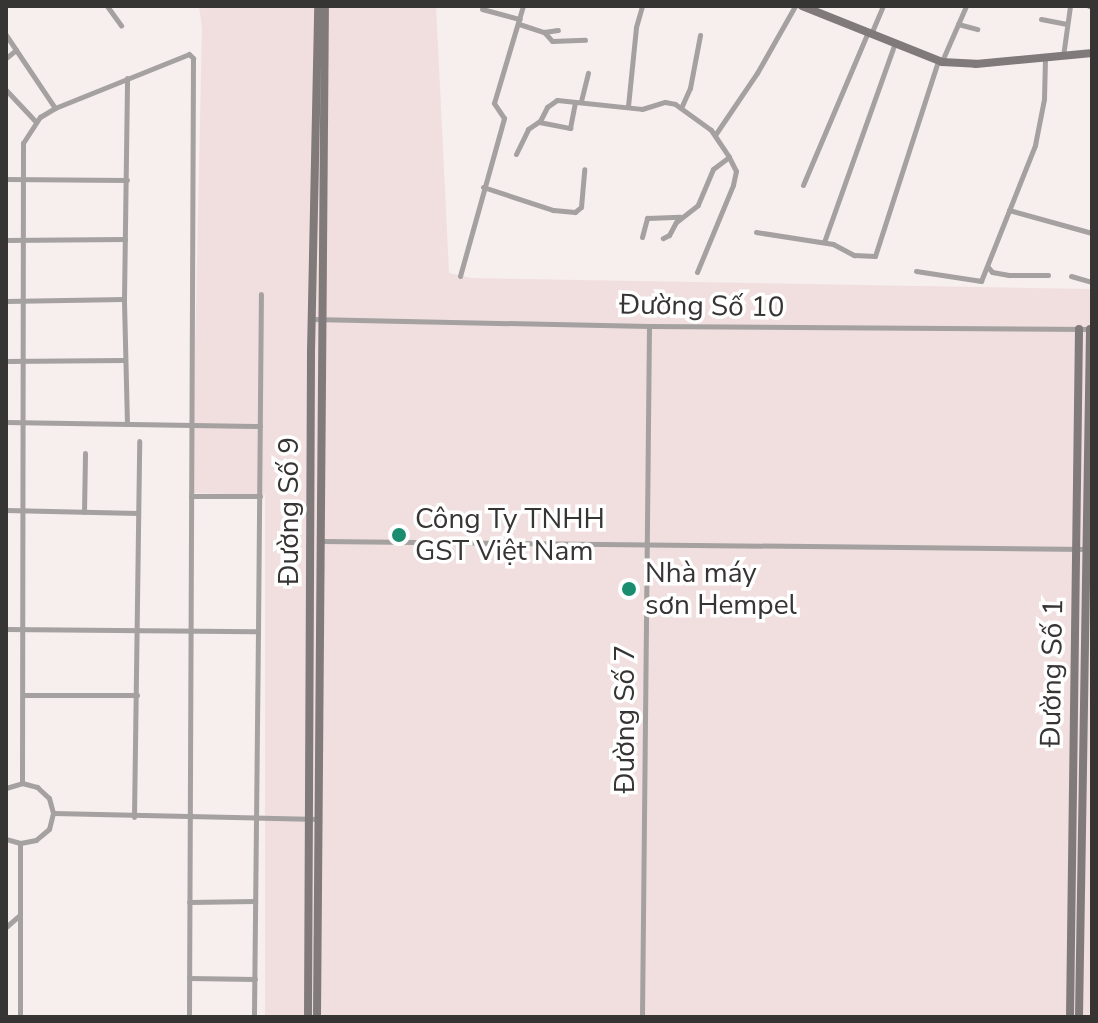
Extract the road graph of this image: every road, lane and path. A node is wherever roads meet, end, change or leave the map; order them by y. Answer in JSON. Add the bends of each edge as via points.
{"nodes":[{"id":1,"x":107,"y":6,"type":"edge"},
{"id":2,"x":318,"y":6,"type":"edge"},
{"id":3,"x":325,"y":6,"type":"edge"},
{"id":4,"x":523,"y":6,"type":"edge"},
{"id":5,"x":642,"y":6,"type":"edge"},
{"id":6,"x":795,"y":6,"type":"edge"},
{"id":7,"x":883,"y":6,"type":"edge"},
{"id":8,"x":966,"y":6,"type":"edge"},
{"id":9,"x":1070,"y":6,"type":"edge"},
{"id":10,"x":807,"y":7,"type":"edge"},
{"id":11,"x":482,"y":9,"type":"dead end"},
{"id":12,"x":497,"y":10,"type":"edge"},
{"id":13,"x":1041,"y":19,"type":"dead end"},
{"id":14,"x":520,"y":22,"type":"junction"},
{"id":15,"x":958,"y":24,"type":"junction"},
{"id":16,"x":1066,"y":24,"type":"junction"},
{"id":17,"x":121,"y":25,"type":"dead end"},
{"id":18,"x":977,"y":29,"type":"dead end"},
{"id":19,"x":558,"y":30,"type":"dead end"},
{"id":20,"x":544,"y":32,"type":"junction"},
{"id":21,"x":869,"y":34,"type":"junction"},
{"id":22,"x":6,"y":35,"type":"edge"},
{"id":23,"x":700,"y":35,"type":"dead end"},
{"id":24,"x":585,"y":40,"type":"dead end"},
{"id":25,"x":894,"y":45,"type":"junction"},
{"id":26,"x":16,"y":50,"type":"junction"},
{"id":27,"x":1092,"y":53,"type":"edge"},
{"id":28,"x":1045,"y":57,"type":"junction"},
{"id":29,"x":1063,"y":57,"type":"junction"},
{"id":30,"x":6,"y":58,"type":"edge"},
{"id":31,"x":940,"y":61,"type":"junction"},
{"id":32,"x":588,"y":73,"type":"dead end"},
{"id":33,"x":127,"y":78,"type":"junction"},
{"id":34,"x":6,"y":90,"type":"edge"},
{"id":35,"x":578,"y":101,"type":"junction"},
{"id":36,"x":628,"y":106,"type":"junction"},
{"id":37,"x":55,"y":108,"type":"junction"},
{"id":38,"x":681,"y":108,"type":"junction"},
{"id":39,"x":36,"y":122,"type":"junction"},
{"id":40,"x":538,"y":122,"type":"junction"},
{"id":41,"x":715,"y":135,"type":"junction"},
{"id":42,"x":516,"y":154,"type":"dead end"},
{"id":43,"x":729,"y":157,"type":"junction"},
{"id":44,"x":584,"y":169,"type":"dead end"},
{"id":45,"x":6,"y":179,"type":"edge"},
{"id":46,"x":25,"y":180,"type":"junction"},
{"id":47,"x":127,"y":180,"type":"junction"},
{"id":48,"x":803,"y":185,"type":"dead end"},
{"id":49,"x":483,"y":187,"type":"junction"},
{"id":50,"x":1009,"y":210,"type":"junction"},
{"id":51,"x":681,"y":217,"type":"junction"},
{"id":52,"x":756,"y":232,"type":"dead end"},
{"id":53,"x":1092,"y":233,"type":"edge"},
{"id":54,"x":642,"y":237,"type":"dead end"},
{"id":55,"x":663,"y":238,"type":"dead end"},
{"id":56,"x":125,"y":239,"type":"junction"},
{"id":57,"x":6,"y":240,"type":"edge"},
{"id":58,"x":25,"y":240,"type":"junction"},
{"id":59,"x":824,"y":242,"type":"junction"},
{"id":60,"x":987,"y":266,"type":"junction"},
{"id":61,"x":916,"y":271,"type":"dead end"},
{"id":62,"x":697,"y":272,"type":"dead end"},
{"id":63,"x":1048,"y":275,"type":"dead end"},
{"id":64,"x":460,"y":276,"type":"dead end"},
{"id":65,"x":1071,"y":276,"type":"dead end"},
{"id":66,"x":1092,"y":282,"type":"edge"},
{"id":67,"x":261,"y":294,"type":"dead end"},
{"id":68,"x":124,"y":299,"type":"junction"},
{"id":69,"x":6,"y":301,"type":"edge"},
{"id":70,"x":24,"y":301,"type":"junction"},
{"id":71,"x":317,"y":319,"type":"junction"},
{"id":72,"x":649,"y":326,"type":"junction"},
{"id":73,"x":1079,"y":329,"type":"junction"},
{"id":74,"x":1091,"y":329,"type":"edge"},
{"id":75,"x":124,"y":360,"type":"junction"},
{"id":76,"x":6,"y":361,"type":"edge"},
{"id":77,"x":24,"y":362,"type":"junction"},
{"id":78,"x":6,"y":422,"type":"edge"},
{"id":79,"x":24,"y":422,"type":"junction"},
{"id":80,"x":127,"y":424,"type":"junction"},
{"id":81,"x":193,"y":424,"type":"junction"},
{"id":82,"x":260,"y":426,"type":"junction"},
{"id":83,"x":139,"y":441,"type":"dead end"},
{"id":84,"x":85,"y":453,"type":"dead end"},
{"id":85,"x":191,"y":496,"type":"junction"},
{"id":86,"x":260,"y":496,"type":"junction"},
{"id":87,"x":6,"y":510,"type":"edge"},
{"id":88,"x":22,"y":510,"type":"junction"},
{"id":89,"x":84,"y":512,"type":"junction"},
{"id":90,"x":138,"y":513,"type":"junction"},
{"id":91,"x":321,"y":541,"type":"junction"},
{"id":92,"x":645,"y":543,"type":"junction"},
{"id":93,"x":1075,"y":549,"type":"junction"},
{"id":94,"x":1086,"y":549,"type":"junction"},
{"id":95,"x":6,"y":629,"type":"edge"},
{"id":96,"x":22,"y":629,"type":"junction"},
{"id":97,"x":137,"y":629,"type":"junction"},
{"id":98,"x":191,"y":630,"type":"junction"},
{"id":99,"x":258,"y":631,"type":"junction"},
{"id":100,"x":23,"y":695,"type":"junction"},
{"id":101,"x":137,"y":695,"type":"junction"},
{"id":102,"x":22,"y":783,"type":"junction"},
{"id":103,"x":6,"y":788,"type":"edge"},
{"id":104,"x":53,"y":813,"type":"junction"},
{"id":105,"x":134,"y":817,"type":"junction"},
{"id":106,"x":191,"y":817,"type":"junction"},
{"id":107,"x":256,"y":818,"type":"junction"},
{"id":108,"x":313,"y":819,"type":"junction"},
{"id":109,"x":7,"y":842,"type":"edge"},
{"id":110,"x":20,"y":843,"type":"junction"},
{"id":111,"x":255,"y":901,"type":"junction"},
{"id":112,"x":189,"y":902,"type":"junction"},
{"id":113,"x":20,"y":915,"type":"junction"},
{"id":114,"x":6,"y":927,"type":"edge"},
{"id":115,"x":189,"y":978,"type":"junction"},
{"id":116,"x":255,"y":979,"type":"junction"},
{"id":117,"x":20,"y":1017,"type":"edge"},
{"id":118,"x":189,"y":1017,"type":"edge"},
{"id":119,"x":254,"y":1017,"type":"edge"},
{"id":120,"x":308,"y":1017,"type":"edge"},
{"id":121,"x":317,"y":1017,"type":"edge"},
{"id":122,"x":642,"y":1017,"type":"edge"},
{"id":123,"x":1070,"y":1017,"type":"edge"},
{"id":124,"x":1079,"y":1017,"type":"edge"}],
"edges":[{"from":1,"to":17,"type":"street"},
{"from":2,"to":71,"type":"street","name":"Đường Số 9"},
{"from":3,"to":71,"type":"street","name":"Đường Số 9"},
{"from":4,"to":14,"type":"street"},
{"from":5,"to":36,"type":"street"},
{"from":6,"to":41,"type":"street"},
{"from":7,"to":21,"type":"street"},
{"from":8,"to":15,"type":"street"},
{"from":9,"to":16,"type":"street"},
{"from":10,"to":21,"type":"street"},
{"from":11,"to":12,"type":"street"},
{"from":12,"to":14,"type":"street"},
{"from":13,"to":16,"type":"street"},
{"from":14,"to":20,"type":"street"},
{"from":14,"to":49,"type":"street","via":[[494,103],[504,118]]},
{"from":15,"to":18,"type":"street"},
{"from":15,"to":31,"type":"street"},
{"from":16,"to":29,"type":"street"},
{"from":19,"to":20,"type":"street"},
{"from":20,"to":24,"type":"street","via":[[552,41]]},
{"from":21,"to":25,"type":"street"},
{"from":21,"to":48,"type":"street"},
{"from":22,"to":26,"type":"street"},
{"from":23,"to":38,"type":"street"},
{"from":25,"to":31,"type":"street"},
{"from":25,"to":59,"type":"street"},
{"from":26,"to":30,"type":"street"},
{"from":26,"to":37,"type":"street"},
{"from":27,"to":29,"type":"street"},
{"from":28,"to":29,"type":"street"},
{"from":28,"to":31,"type":"street","via":[[976,64]]},
{"from":28,"to":50,"type":"street","via":[[1038,131]]},
{"from":31,"to":59,"type":"street","via":[[877,255],[854,255]]},
{"from":32,"to":35,"type":"street"},
{"from":33,"to":37,"type":"street"},
{"from":33,"to":47,"type":"street"},
{"from":33,"to":81,"type":"street","via":[[185,53],[193,58]]},
{"from":34,"to":39,"type":"street"},
{"from":35,"to":36,"type":"street"},
{"from":35,"to":40,"type":"street","via":[[551,104]]},
{"from":35,"to":40,"type":"street","via":[[570,128]]},
{"from":36,"to":38,"type":"street","via":[[648,109],[665,102]]},
{"from":37,"to":39,"type":"street"},
{"from":38,"to":41,"type":"street"},
{"from":39,"to":46,"type":"street","via":[[23,143]]},
{"from":40,"to":42,"type":"street","via":[[528,129]]},
{"from":41,"to":43,"type":"street"},
{"from":43,"to":51,"type":"street","via":[[713,169],[698,205]]},
{"from":43,"to":62,"type":"street","via":[[736,171],[733,185]]},
{"from":44,"to":49,"type":"street","via":[[581,207],[575,212]]},
{"from":45,"to":46,"type":"street"},
{"from":46,"to":47,"type":"street"},
{"from":46,"to":58,"type":"street"},
{"from":47,"to":56,"type":"street"},
{"from":49,"to":64,"type":"street"},
{"from":50,"to":53,"type":"street"},
{"from":50,"to":60,"type":"street"},
{"from":51,"to":54,"type":"street","via":[[647,218]]},
{"from":51,"to":55,"type":"street"},
{"from":52,"to":59,"type":"street"},
{"from":56,"to":58,"type":"street"},
{"from":56,"to":68,"type":"street"},
{"from":57,"to":58,"type":"street"},
{"from":58,"to":70,"type":"street"},
{"from":60,"to":61,"type":"street","via":[[978,283]]},
{"from":60,"to":63,"type":"street","via":[[1009,275]]},
{"from":65,"to":66,"type":"street"},
{"from":67,"to":82,"type":"street"},
{"from":68,"to":70,"type":"street"},
{"from":68,"to":75,"type":"street"},
{"from":69,"to":70,"type":"street"},
{"from":70,"to":77,"type":"street"},
{"from":71,"to":72,"type":"street","name":"Đường Số 10"},
{"from":71,"to":91,"type":"street","name":"Đường Số 9"},
{"from":71,"to":108,"type":"street","name":"Đường Số 9"},
{"from":72,"to":73,"type":"street","name":"Đường Số 10"},
{"from":72,"to":92,"type":"street","name":"Đường Số 7"},
{"from":73,"to":74,"type":"street","name":"Đường Số 10"},
{"from":73,"to":93,"type":"street","name":"Đường Số 1"},
{"from":74,"to":94,"type":"street","name":"Đường Số 1"},
{"from":75,"to":77,"type":"street"},
{"from":75,"to":80,"type":"street"},
{"from":76,"to":77,"type":"street"},
{"from":77,"to":79,"type":"street"},
{"from":78,"to":79,"type":"street"},
{"from":79,"to":80,"type":"street"},
{"from":79,"to":88,"type":"street"},
{"from":80,"to":81,"type":"street"},
{"from":81,"to":82,"type":"street"},
{"from":81,"to":85,"type":"street"},
{"from":82,"to":86,"type":"street"},
{"from":83,"to":90,"type":"street"},
{"from":84,"to":89,"type":"street"},
{"from":85,"to":86,"type":"street"},
{"from":85,"to":98,"type":"street"},
{"from":86,"to":99,"type":"street"},
{"from":87,"to":88,"type":"street"},
{"from":88,"to":89,"type":"street"},
{"from":88,"to":96,"type":"street"},
{"from":89,"to":90,"type":"street"},
{"from":90,"to":97,"type":"street"},
{"from":91,"to":92,"type":"street"},
{"from":91,"to":108,"type":"street","name":"Đường Số 9"},
{"from":92,"to":93,"type":"street"},
{"from":92,"to":122,"type":"street","name":"Đường Số 7"},
{"from":93,"to":94,"type":"street"},
{"from":93,"to":123,"type":"street","name":"Đường Số 1"},
{"from":94,"to":124,"type":"street","name":"Đường Số 1"},
{"from":95,"to":96,"type":"street"},
{"from":96,"to":97,"type":"street"},
{"from":96,"to":100,"type":"street"},
{"from":97,"to":98,"type":"street"},
{"from":97,"to":101,"type":"street"},
{"from":98,"to":99,"type":"street"},
{"from":98,"to":106,"type":"street"},
{"from":99,"to":107,"type":"street"},
{"from":100,"to":101,"type":"street"},
{"from":100,"to":102,"type":"street"},
{"from":101,"to":105,"type":"street"},
{"from":102,"to":103,"type":"street"},
{"from":102,"to":104,"type":"street","via":[[46,793]]},
{"from":104,"to":105,"type":"street"},
{"from":104,"to":110,"type":"street","via":[[45,833]]},
{"from":105,"to":106,"type":"street"},
{"from":106,"to":107,"type":"street"},
{"from":106,"to":112,"type":"street"},
{"from":107,"to":108,"type":"street"},
{"from":107,"to":111,"type":"street"},
{"from":108,"to":120,"type":"street","name":"Đường Số 9"},
{"from":108,"to":121,"type":"street","name":"Đường Số 9"},
{"from":109,"to":110,"type":"street"},
{"from":110,"to":113,"type":"street"},
{"from":111,"to":112,"type":"street"},
{"from":111,"to":116,"type":"street"},
{"from":112,"to":115,"type":"street"},
{"from":113,"to":114,"type":"street"},
{"from":113,"to":117,"type":"street"},
{"from":115,"to":116,"type":"street"},
{"from":115,"to":118,"type":"street"},
{"from":116,"to":119,"type":"street"}]}
